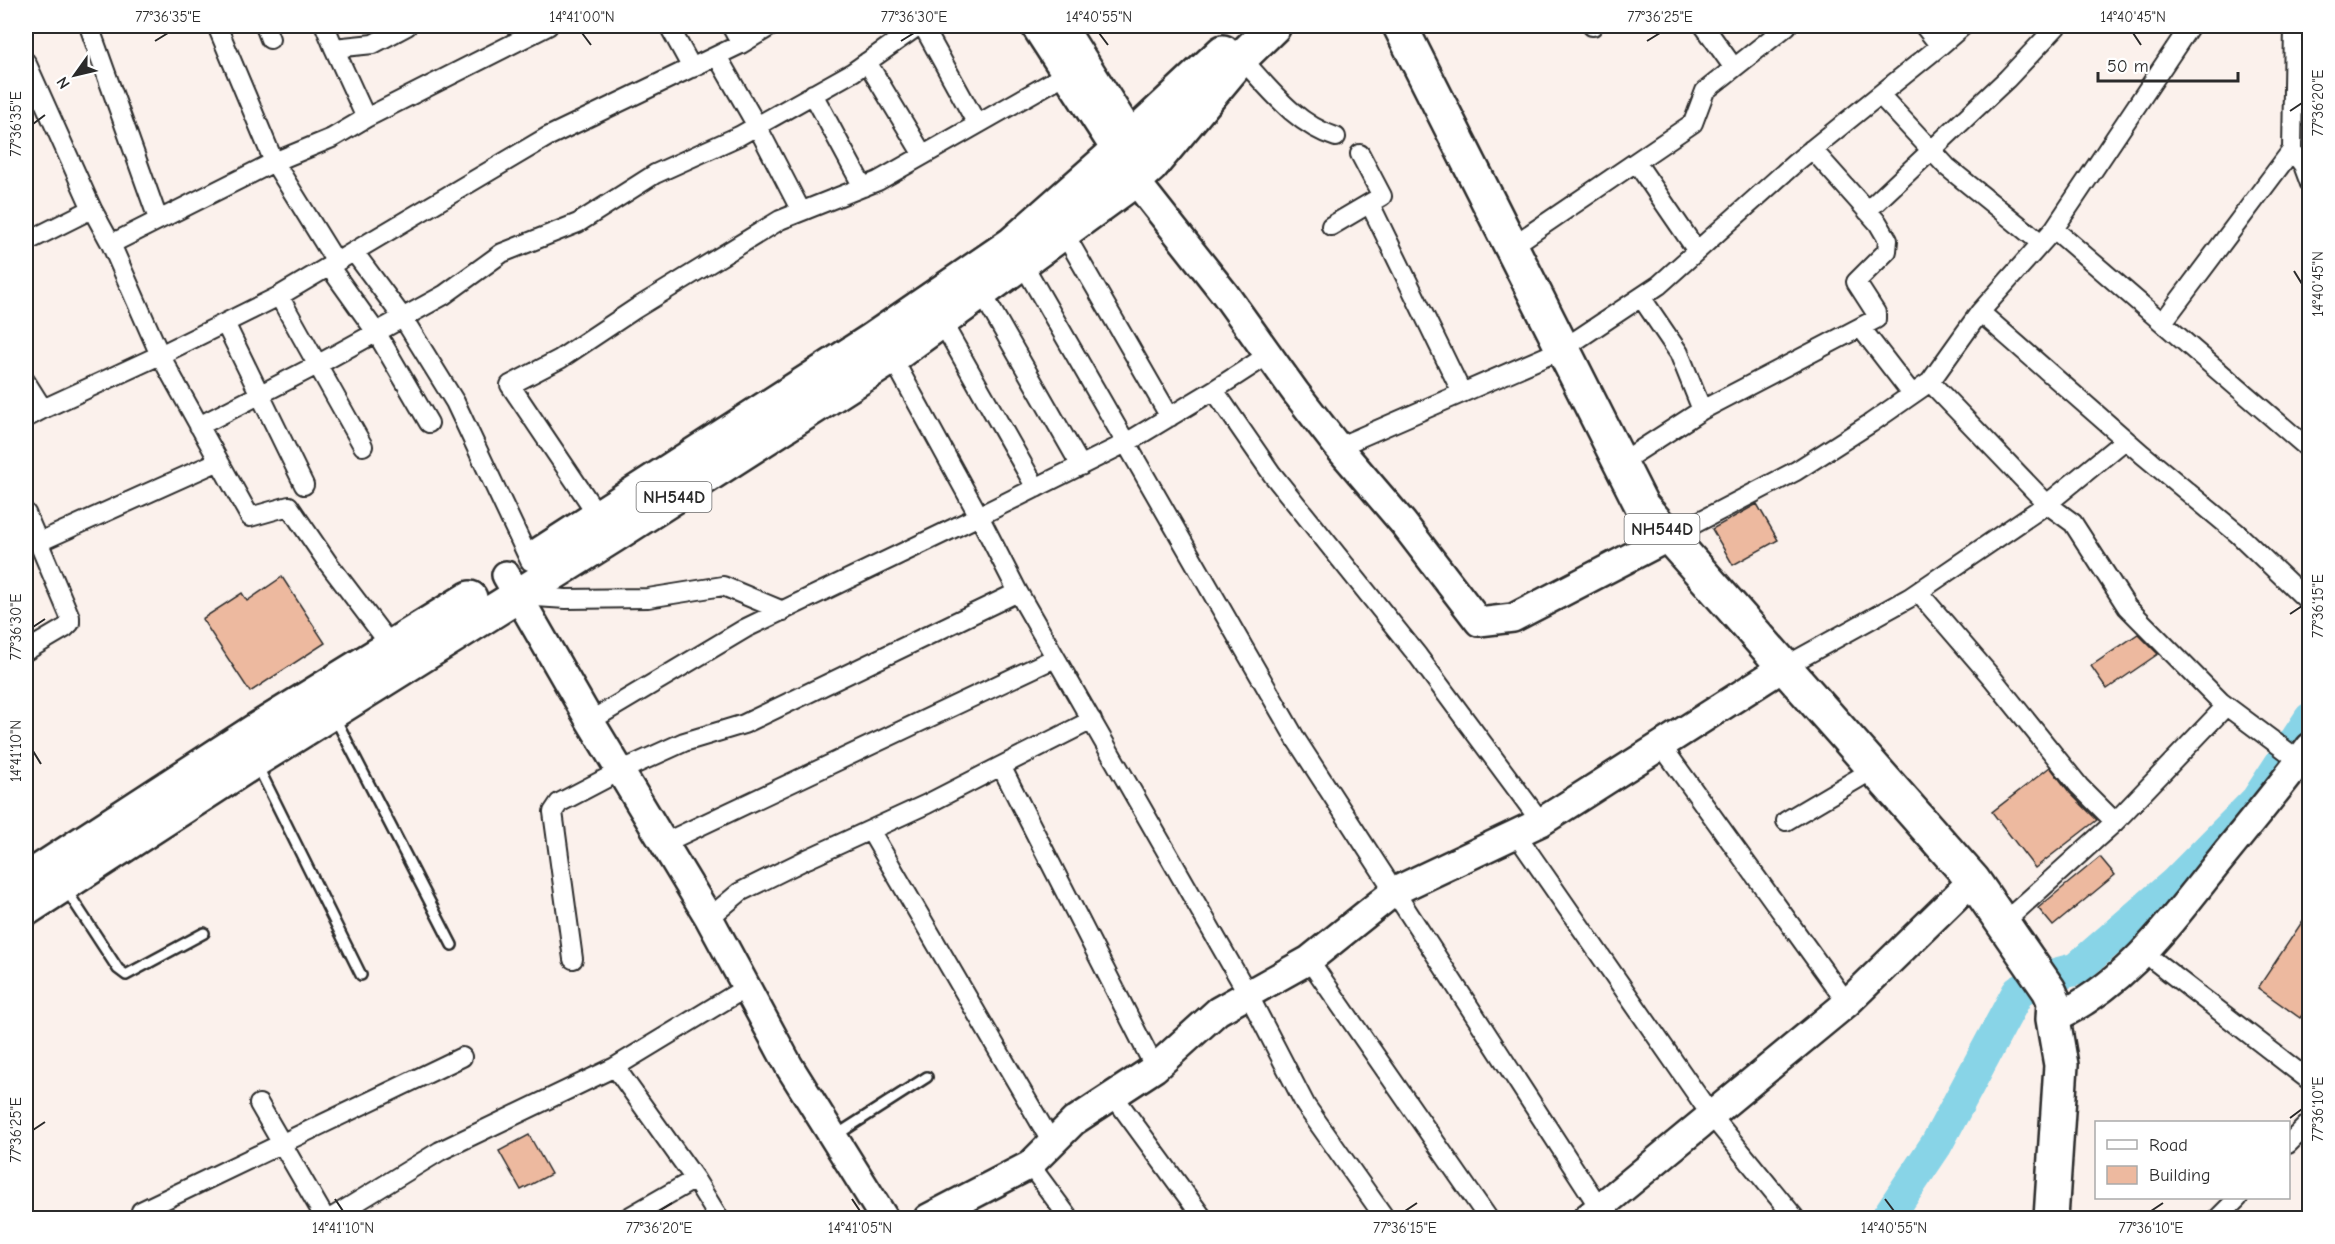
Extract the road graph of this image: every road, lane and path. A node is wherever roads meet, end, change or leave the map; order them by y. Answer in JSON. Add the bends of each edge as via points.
{"nodes":[{"id":1,"x":89,"y":26,"type":"edge"},
{"id":2,"x":217,"y":26,"type":"edge"},
{"id":3,"x":324,"y":26,"type":"edge"},
{"id":4,"x":407,"y":26,"type":"edge"},
{"id":5,"x":548,"y":26,"type":"edge"},
{"id":6,"x":669,"y":26,"type":"edge"},
{"id":7,"x":731,"y":26,"type":"edge"},
{"id":8,"x":771,"y":26,"type":"edge"},
{"id":9,"x":918,"y":26,"type":"edge"},
{"id":10,"x":923,"y":26,"type":"edge"},
{"id":11,"x":1035,"y":26,"type":"edge"},
{"id":12,"x":1062,"y":26,"type":"edge"},
{"id":13,"x":1251,"y":26,"type":"edge"},
{"id":14,"x":1274,"y":26,"type":"edge"},
{"id":15,"x":1400,"y":26,"type":"edge"},
{"id":16,"x":1704,"y":26,"type":"edge"},
{"id":17,"x":1787,"y":26,"type":"edge"},
{"id":18,"x":1924,"y":26,"type":"edge"},
{"id":19,"x":1963,"y":26,"type":"edge"},
{"id":20,"x":2057,"y":26,"type":"edge"},
{"id":21,"x":2190,"y":26,"type":"edge"},
{"id":22,"x":2294,"y":26,"type":"edge"},
{"id":23,"x":741,"y":44,"type":"junction"},
{"id":24,"x":1940,"y":46,"type":"junction"},
{"id":25,"x":333,"y":48,"type":"junction"},
{"id":26,"x":717,"y":56,"type":"junction"},
{"id":27,"x":1240,"y":58,"type":"junction"},
{"id":28,"x":26,"y":62,"type":"edge"},
{"id":29,"x":867,"y":62,"type":"junction"},
{"id":30,"x":692,"y":68,"type":"junction"},
{"id":31,"x":1734,"y":68,"type":"junction"},
{"id":32,"x":1066,"y":74,"type":"junction"},
{"id":33,"x":32,"y":92,"type":"edge"},
{"id":34,"x":813,"y":94,"type":"junction"},
{"id":35,"x":1880,"y":95,"type":"junction"},
{"id":36,"x":2301,"y":111,"type":"edge"},
{"id":37,"x":366,"y":118,"type":"junction"},
{"id":38,"x":976,"y":124,"type":"junction"},
{"id":39,"x":757,"y":126,"type":"junction"},
{"id":40,"x":1336,"y":137,"type":"dead end"},
{"id":41,"x":1124,"y":144,"type":"junction"},
{"id":42,"x":1812,"y":149,"type":"junction"},
{"id":43,"x":1932,"y":150,"type":"junction"},
{"id":44,"x":2292,"y":150,"type":"junction"},
{"id":45,"x":1360,"y":154,"type":"dead end"},
{"id":46,"x":923,"y":155,"type":"junction"},
{"id":47,"x":274,"y":162,"type":"junction"},
{"id":48,"x":1636,"y":162,"type":"junction"},
{"id":49,"x":1143,"y":173,"type":"junction"},
{"id":50,"x":2310,"y":184,"type":"edge"},
{"id":51,"x":863,"y":188,"type":"junction"},
{"id":52,"x":1370,"y":204,"type":"junction"},
{"id":53,"x":92,"y":209,"type":"junction"},
{"id":54,"x":801,"y":211,"type":"junction"},
{"id":55,"x":1867,"y":211,"type":"junction"},
{"id":56,"x":158,"y":219,"type":"junction"},
{"id":57,"x":1331,"y":226,"type":"dead end"},
{"id":58,"x":2055,"y":229,"type":"junction"},
{"id":59,"x":1064,"y":233,"type":"junction"},
{"id":60,"x":26,"y":242,"type":"edge"},
{"id":61,"x":2041,"y":243,"type":"junction"},
{"id":62,"x":111,"y":244,"type":"junction"},
{"id":63,"x":1511,"y":247,"type":"junction"},
{"id":64,"x":1697,"y":251,"type":"junction"},
{"id":65,"x":354,"y":252,"type":"junction"},
{"id":66,"x":332,"y":264,"type":"junction"},
{"id":67,"x":1023,"y":264,"type":"junction"},
{"id":68,"x":982,"y":292,"type":"junction"},
{"id":69,"x":279,"y":296,"type":"junction"},
{"id":70,"x":1641,"y":297,"type":"junction"},
{"id":71,"x":1980,"y":312,"type":"junction"},
{"id":72,"x":403,"y":318,"type":"junction"},
{"id":73,"x":942,"y":322,"type":"junction"},
{"id":74,"x":2163,"y":322,"type":"junction"},
{"id":75,"x":225,"y":323,"type":"junction"},
{"id":76,"x":1861,"y":328,"type":"junction"},
{"id":77,"x":376,"y":332,"type":"junction"},
{"id":78,"x":1563,"y":349,"type":"junction"},
{"id":79,"x":1268,"y":355,"type":"junction"},
{"id":80,"x":160,"y":356,"type":"junction"},
{"id":81,"x":892,"y":357,"type":"junction"},
{"id":82,"x":317,"y":365,"type":"junction"},
{"id":83,"x":26,"y":382,"type":"edge"},
{"id":84,"x":1930,"y":382,"type":"junction"},
{"id":85,"x":1214,"y":390,"type":"junction"},
{"id":86,"x":1462,"y":393,"type":"junction"},
{"id":87,"x":1912,"y":394,"type":"junction"},
{"id":88,"x":259,"y":396,"type":"junction"},
{"id":89,"x":43,"y":409,"type":"junction"},
{"id":90,"x":1702,"y":410,"type":"junction"},
{"id":91,"x":1170,"y":417,"type":"junction"},
{"id":92,"x":26,"y":418,"type":"edge"},
{"id":93,"x":429,"y":423,"type":"dead end"},
{"id":94,"x":199,"y":426,"type":"junction"},
{"id":95,"x":2126,"y":440,"type":"junction"},
{"id":96,"x":1126,"y":443,"type":"junction"},
{"id":97,"x":363,"y":446,"type":"dead end"},
{"id":98,"x":1338,"y":447,"type":"junction"},
{"id":99,"x":2310,"y":450,"type":"edge"},
{"id":100,"x":219,"y":461,"type":"junction"},
{"id":101,"x":1620,"y":463,"type":"junction"},
{"id":102,"x":1081,"y":466,"type":"junction"},
{"id":103,"x":304,"y":485,"type":"dead end"},
{"id":104,"x":1036,"y":488,"type":"junction"},
{"id":105,"x":2047,"y":504,"type":"junction"},
{"id":106,"x":26,"y":513,"type":"edge"},
{"id":107,"x":979,"y":516,"type":"junction"},
{"id":108,"x":599,"y":517,"type":"junction"},
{"id":109,"x":1669,"y":537,"type":"junction"},
{"id":110,"x":39,"y":542,"type":"junction"},
{"id":111,"x":518,"y":577,"type":"junction"},
{"id":112,"x":1018,"y":592,"type":"junction"},
{"id":113,"x":1918,"y":592,"type":"junction"},
{"id":114,"x":2310,"y":603,"type":"edge"},
{"id":115,"x":783,"y":611,"type":"junction"},
{"id":116,"x":391,"y":646,"type":"junction"},
{"id":117,"x":26,"y":651,"type":"edge"},
{"id":118,"x":1055,"y":658,"type":"junction"},
{"id":119,"x":1784,"y":667,"type":"junction"},
{"id":120,"x":2226,"y":706,"type":"junction"},
{"id":121,"x":332,"y":712,"type":"junction"},
{"id":122,"x":1092,"y":720,"type":"junction"},
{"id":123,"x":590,"y":721,"type":"junction"},
{"id":124,"x":1661,"y":745,"type":"junction"},
{"id":125,"x":261,"y":747,"type":"junction"},
{"id":126,"x":2304,"y":762,"type":"edge"},
{"id":127,"x":1001,"y":766,"type":"junction"},
{"id":128,"x":1874,"y":769,"type":"junction"},
{"id":129,"x":620,"y":771,"type":"junction"},
{"id":130,"x":1786,"y":821,"type":"dead end"},
{"id":131,"x":1541,"y":822,"type":"junction"},
{"id":132,"x":2115,"y":822,"type":"junction"},
{"id":133,"x":870,"y":830,"type":"junction"},
{"id":134,"x":1516,"y":834,"type":"junction"},
{"id":135,"x":664,"y":843,"type":"junction"},
{"id":136,"x":26,"y":880,"type":"edge"},
{"id":137,"x":1973,"y":880,"type":"junction"},
{"id":138,"x":63,"y":885,"type":"junction"},
{"id":139,"x":1395,"y":891,"type":"junction"},
{"id":140,"x":26,"y":909,"type":"edge"},
{"id":141,"x":709,"y":918,"type":"junction"},
{"id":142,"x":2002,"y":924,"type":"junction"},
{"id":143,"x":204,"y":933,"type":"dead end"},
{"id":144,"x":452,"y":945,"type":"dead end"},
{"id":145,"x":573,"y":958,"type":"dead end"},
{"id":146,"x":1309,"y":960,"type":"junction"},
{"id":147,"x":2156,"y":962,"type":"junction"},
{"id":148,"x":361,"y":975,"type":"dead end"},
{"id":149,"x":747,"y":987,"type":"junction"},
{"id":150,"x":1248,"y":994,"type":"junction"},
{"id":151,"x":1847,"y":1004,"type":"junction"},
{"id":152,"x":2059,"y":1009,"type":"junction"},
{"id":153,"x":462,"y":1057,"type":"dead end"},
{"id":154,"x":615,"y":1067,"type":"junction"},
{"id":155,"x":1155,"y":1068,"type":"junction"},
{"id":156,"x":927,"y":1077,"type":"dead end"},
{"id":157,"x":2310,"y":1081,"type":"edge"},
{"id":158,"x":1113,"y":1095,"type":"junction"},
{"id":159,"x":259,"y":1104,"type":"dead end"},
{"id":160,"x":1711,"y":1115,"type":"junction"},
{"id":161,"x":2310,"y":1122,"type":"edge"},
{"id":162,"x":833,"y":1137,"type":"junction"},
{"id":163,"x":281,"y":1143,"type":"junction"},
{"id":164,"x":1052,"y":1143,"type":"junction"},
{"id":165,"x":2290,"y":1143,"type":"edge"},
{"id":166,"x":1030,"y":1164,"type":"junction"},
{"id":167,"x":695,"y":1179,"type":"junction"},
{"id":168,"x":2236,"y":1199,"type":"edge"},
{"id":169,"x":141,"y":1211,"type":"dead end"},
{"id":170,"x":1593,"y":1213,"type":"edge"},
{"id":171,"x":325,"y":1218,"type":"edge"},
{"id":172,"x":331,"y":1218,"type":"edge"},
{"id":173,"x":627,"y":1218,"type":"edge"},
{"id":174,"x":719,"y":1218,"type":"edge"},
{"id":175,"x":884,"y":1218,"type":"edge"},
{"id":176,"x":928,"y":1218,"type":"edge"},
{"id":177,"x":1069,"y":1218,"type":"edge"},
{"id":178,"x":1203,"y":1218,"type":"edge"},
{"id":179,"x":1385,"y":1218,"type":"edge"},
{"id":180,"x":1488,"y":1218,"type":"edge"},
{"id":181,"x":1795,"y":1218,"type":"edge"},
{"id":182,"x":2051,"y":1218,"type":"edge"},
{"id":183,"x":2071,"y":1218,"type":"edge"},
{"id":184,"x":2218,"y":1218,"type":"edge"}],
"edges":[{"from":1,"to":56,"type":"street"},
{"from":2,"to":47,"type":"street"},
{"from":3,"to":25,"type":"street"},
{"from":4,"to":25,"type":"street","via":[[373,44]]},
{"from":5,"to":37,"type":"street"},
{"from":6,"to":30,"type":"street"},
{"from":7,"to":23,"type":"street"},
{"from":8,"to":23,"type":"street"},
{"from":9,"to":29,"type":"street"},
{"from":10,"to":38,"type":"street"},
{"from":11,"to":32,"type":"street"},
{"from":12,"to":41,"type":"street"},
{"from":13,"to":41,"type":"highway","number":"NH544D"},
{"from":14,"to":27,"type":"highway","number":"NH544D"},
{"from":15,"to":63,"type":"highway","number":"NH544D"},
{"from":16,"to":31,"type":"street"},
{"from":17,"to":31,"type":"street"},
{"from":18,"to":24,"type":"street"},
{"from":19,"to":24,"type":"street"},
{"from":20,"to":43,"type":"street"},
{"from":21,"to":58,"type":"street"},
{"from":22,"to":36,"type":"street"},
{"from":23,"to":26,"type":"street"},
{"from":24,"to":35,"type":"street"},
{"from":25,"to":37,"type":"street"},
{"from":26,"to":30,"type":"street"},
{"from":26,"to":39,"type":"street"},
{"from":27,"to":40,"type":"street","via":[[1307,125]]},
{"from":27,"to":49,"type":"highway","number":"NH544D"},
{"from":28,"to":33,"type":"street"},
{"from":29,"to":34,"type":"street"},
{"from":29,"to":46,"type":"street"},
{"from":30,"to":65,"type":"street","via":[[547,137]]},
{"from":31,"to":48,"type":"street","via":[[1705,91],[1693,123]]},
{"from":32,"to":38,"type":"street"},
{"from":32,"to":41,"type":"street"},
{"from":33,"to":53,"type":"street"},
{"from":34,"to":39,"type":"street"},
{"from":34,"to":51,"type":"street"},
{"from":35,"to":42,"type":"street"},
{"from":35,"to":43,"type":"street"},
{"from":36,"to":44,"type":"street"},
{"from":37,"to":47,"type":"street","via":[[332,138]]},
{"from":38,"to":46,"type":"street"},
{"from":39,"to":54,"type":"street"},
{"from":39,"to":72,"type":"street","via":[[655,174],[578,223],[502,254]]},
{"from":41,"to":49,"type":"street"},
{"from":41,"to":108,"type":"highway","number":"NH544D","via":[[1012,244]]},
{"from":42,"to":55,"type":"street"},
{"from":42,"to":64,"type":"street"},
{"from":43,"to":55,"type":"street"},
{"from":43,"to":61,"type":"street"},
{"from":44,"to":50,"type":"street"},
{"from":44,"to":74,"type":"street"},
{"from":45,"to":52,"type":"street","via":[[1382,194]]},
{"from":46,"to":51,"type":"street"},
{"from":47,"to":56,"type":"street"},
{"from":47,"to":66,"type":"street"},
{"from":48,"to":63,"type":"street"},
{"from":48,"to":64,"type":"street"},
{"from":49,"to":59,"type":"highway","number":"NH544D"},
{"from":49,"to":79,"type":"street"},
{"from":51,"to":54,"type":"street"},
{"from":52,"to":57,"type":"street"},
{"from":52,"to":86,"type":"street"},
{"from":53,"to":60,"type":"street"},
{"from":53,"to":62,"type":"street"},
{"from":54,"to":108,"type":"street","via":[[635,309],[560,359],[510,385]]},
{"from":55,"to":76,"type":"street","via":[[1883,230],[1889,247],[1857,280],[1877,316]]},
{"from":56,"to":62,"type":"street"},
{"from":58,"to":61,"type":"street"},
{"from":58,"to":74,"type":"street"},
{"from":59,"to":67,"type":"highway","number":"NH544D"},
{"from":59,"to":91,"type":"street"},
{"from":61,"to":71,"type":"street"},
{"from":62,"to":80,"type":"street"},
{"from":63,"to":78,"type":"highway","number":"NH544D"},
{"from":64,"to":70,"type":"street"},
{"from":65,"to":66,"type":"street"},
{"from":65,"to":72,"type":"street"},
{"from":66,"to":69,"type":"street"},
{"from":66,"to":77,"type":"street"},
{"from":67,"to":68,"type":"highway","number":"NH544D"},
{"from":67,"to":96,"type":"street"},
{"from":68,"to":73,"type":"highway","number":"NH544D"},
{"from":68,"to":102,"type":"street"},
{"from":69,"to":75,"type":"street"},
{"from":69,"to":82,"type":"street"},
{"from":70,"to":78,"type":"street"},
{"from":70,"to":90,"type":"street","via":[[1679,353]]},
{"from":71,"to":84,"type":"street"},
{"from":71,"to":95,"type":"street"},
{"from":72,"to":77,"type":"street"},
{"from":72,"to":111,"type":"street","via":[[468,425]]},
{"from":73,"to":81,"type":"highway","number":"NH544D"},
{"from":73,"to":104,"type":"street"},
{"from":74,"to":99,"type":"street"},
{"from":75,"to":80,"type":"street"},
{"from":75,"to":88,"type":"street"},
{"from":76,"to":87,"type":"street"},
{"from":76,"to":90,"type":"street"},
{"from":77,"to":82,"type":"street"},
{"from":77,"to":93,"type":"street"},
{"from":78,"to":86,"type":"street"},
{"from":78,"to":101,"type":"highway","number":"NH544D"},
{"from":79,"to":85,"type":"street"},
{"from":79,"to":98,"type":"street"},
{"from":80,"to":89,"type":"street"},
{"from":80,"to":94,"type":"street"},
{"from":81,"to":107,"type":"street"},
{"from":81,"to":111,"type":"highway","number":"NH544D"},
{"from":82,"to":88,"type":"street"},
{"from":82,"to":97,"type":"street"},
{"from":83,"to":89,"type":"street"},
{"from":84,"to":87,"type":"street"},
{"from":84,"to":105,"type":"street"},
{"from":85,"to":91,"type":"street"},
{"from":85,"to":131,"type":"street","via":[[1272,474],[1418,656]]},
{"from":86,"to":98,"type":"street"},
{"from":87,"to":109,"type":"street","via":[[1796,471]]},
{"from":88,"to":94,"type":"street"},
{"from":88,"to":103,"type":"street"},
{"from":89,"to":92,"type":"street"},
{"from":90,"to":101,"type":"street"},
{"from":91,"to":96,"type":"street"},
{"from":94,"to":100,"type":"street"},
{"from":95,"to":105,"type":"street"},
{"from":95,"to":114,"type":"street","via":[[2237,533]]},
{"from":96,"to":102,"type":"street"},
{"from":96,"to":139,"type":"street","via":[[1297,741]]},
{"from":98,"to":109,"type":"street","via":[[1479,622],[1513,618]]},
{"from":100,"to":110,"type":"street"},
{"from":100,"to":116,"type":"street","via":[[250,517],[289,506]]},
{"from":101,"to":109,"type":"highway","number":"NH544D","via":[[1642,506]]},
{"from":102,"to":104,"type":"street"},
{"from":104,"to":107,"type":"street"},
{"from":105,"to":113,"type":"street"},
{"from":105,"to":120,"type":"street","via":[[2073,523],[2127,607]]},
{"from":106,"to":110,"type":"street"},
{"from":107,"to":112,"type":"street"},
{"from":107,"to":115,"type":"street"},
{"from":108,"to":111,"type":"highway","number":"NH544D"},
{"from":109,"to":119,"type":"highway","number":"NH544D"},
{"from":110,"to":117,"type":"street","via":[[70,623]]},
{"from":111,"to":115,"type":"street","via":[[566,599],[648,598],[723,586]]},
{"from":111,"to":116,"type":"highway","number":"NH544D"},
{"from":111,"to":121,"type":"highway","number":"NH544D"},
{"from":111,"to":123,"type":"street"},
{"from":112,"to":118,"type":"street"},
{"from":112,"to":129,"type":"street","via":[[744,724],[684,742]]},
{"from":113,"to":119,"type":"street"},
{"from":113,"to":132,"type":"street","via":[[2079,786]]},
{"from":115,"to":123,"type":"street","via":[[746,628]]},
{"from":116,"to":125,"type":"highway","number":"NH544D"},
{"from":118,"to":122,"type":"street"},
{"from":118,"to":135,"type":"street"},
{"from":119,"to":124,"type":"street"},
{"from":119,"to":128,"type":"highway","number":"NH544D"},
{"from":120,"to":126,"type":"street"},
{"from":120,"to":132,"type":"street"},
{"from":121,"to":125,"type":"highway","number":"NH544D"},
{"from":121,"to":144,"type":"lane"},
{"from":122,"to":127,"type":"street"},
{"from":122,"to":150,"type":"street"},
{"from":123,"to":129,"type":"street"},
{"from":124,"to":131,"type":"street"},
{"from":124,"to":151,"type":"street"},
{"from":125,"to":136,"type":"highway","number":"NH544D"},
{"from":125,"to":138,"type":"highway","number":"NH544D"},
{"from":125,"to":148,"type":"lane"},
{"from":126,"to":147,"type":"street","via":[[2206,904]]},
{"from":126,"to":152,"type":"street","via":[[2147,951],[2114,981]]},
{"from":127,"to":133,"type":"street"},
{"from":127,"to":155,"type":"street"},
{"from":128,"to":130,"type":"street"},
{"from":128,"to":137,"type":"highway","number":"NH544D"},
{"from":129,"to":135,"type":"street"},
{"from":129,"to":145,"type":"street","via":[[559,803],[553,812]]},
{"from":131,"to":134,"type":"street"},
{"from":132,"to":142,"type":"street"},
{"from":133,"to":141,"type":"street","via":[[740,892]]},
{"from":133,"to":164,"type":"street"},
{"from":134,"to":139,"type":"street"},
{"from":134,"to":160,"type":"street"},
{"from":135,"to":141,"type":"street"},
{"from":137,"to":142,"type":"highway","number":"NH544D"},
{"from":137,"to":151,"type":"street"},
{"from":138,"to":140,"type":"highway","number":"NH544D"},
{"from":138,"to":143,"type":"lane","via":[[118,969],[126,975]]},
{"from":139,"to":146,"type":"street"},
{"from":139,"to":170,"type":"street"},
{"from":141,"to":149,"type":"street"},
{"from":142,"to":152,"type":"highway","number":"NH544D"},
{"from":146,"to":150,"type":"street"},
{"from":146,"to":180,"type":"street"},
{"from":147,"to":152,"type":"street","via":[[2125,990]]},
{"from":147,"to":157,"type":"street"},
{"from":149,"to":154,"type":"street"},
{"from":149,"to":162,"type":"street"},
{"from":150,"to":155,"type":"street","via":[[1218,1011]]},
{"from":150,"to":179,"type":"street","via":[[1306,1106]]},
{"from":151,"to":160,"type":"street"},
{"from":152,"to":182,"type":"highway","number":"NH544D","via":[[2061,1065]]},
{"from":152,"to":183,"type":"highway","number":"NH544D","via":[[2079,1059]]},
{"from":153,"to":163,"type":"street"},
{"from":154,"to":167,"type":"street"},
{"from":154,"to":172,"type":"street","via":[[440,1151]]},
{"from":155,"to":158,"type":"street"},
{"from":156,"to":162,"type":"lane"},
{"from":158,"to":164,"type":"street","via":[[1074,1121]]},
{"from":158,"to":178,"type":"street"},
{"from":159,"to":163,"type":"street"},
{"from":160,"to":170,"type":"street"},
{"from":160,"to":181,"type":"street"},
{"from":161,"to":165,"type":"street"},
{"from":162,"to":175,"type":"street"},
{"from":163,"to":169,"type":"street"},
{"from":163,"to":171,"type":"street"},
{"from":164,"to":166,"type":"street"},
{"from":166,"to":176,"type":"street"},
{"from":166,"to":177,"type":"street"},
{"from":167,"to":173,"type":"street"},
{"from":167,"to":174,"type":"street"},
{"from":168,"to":184,"type":"street"}]}
